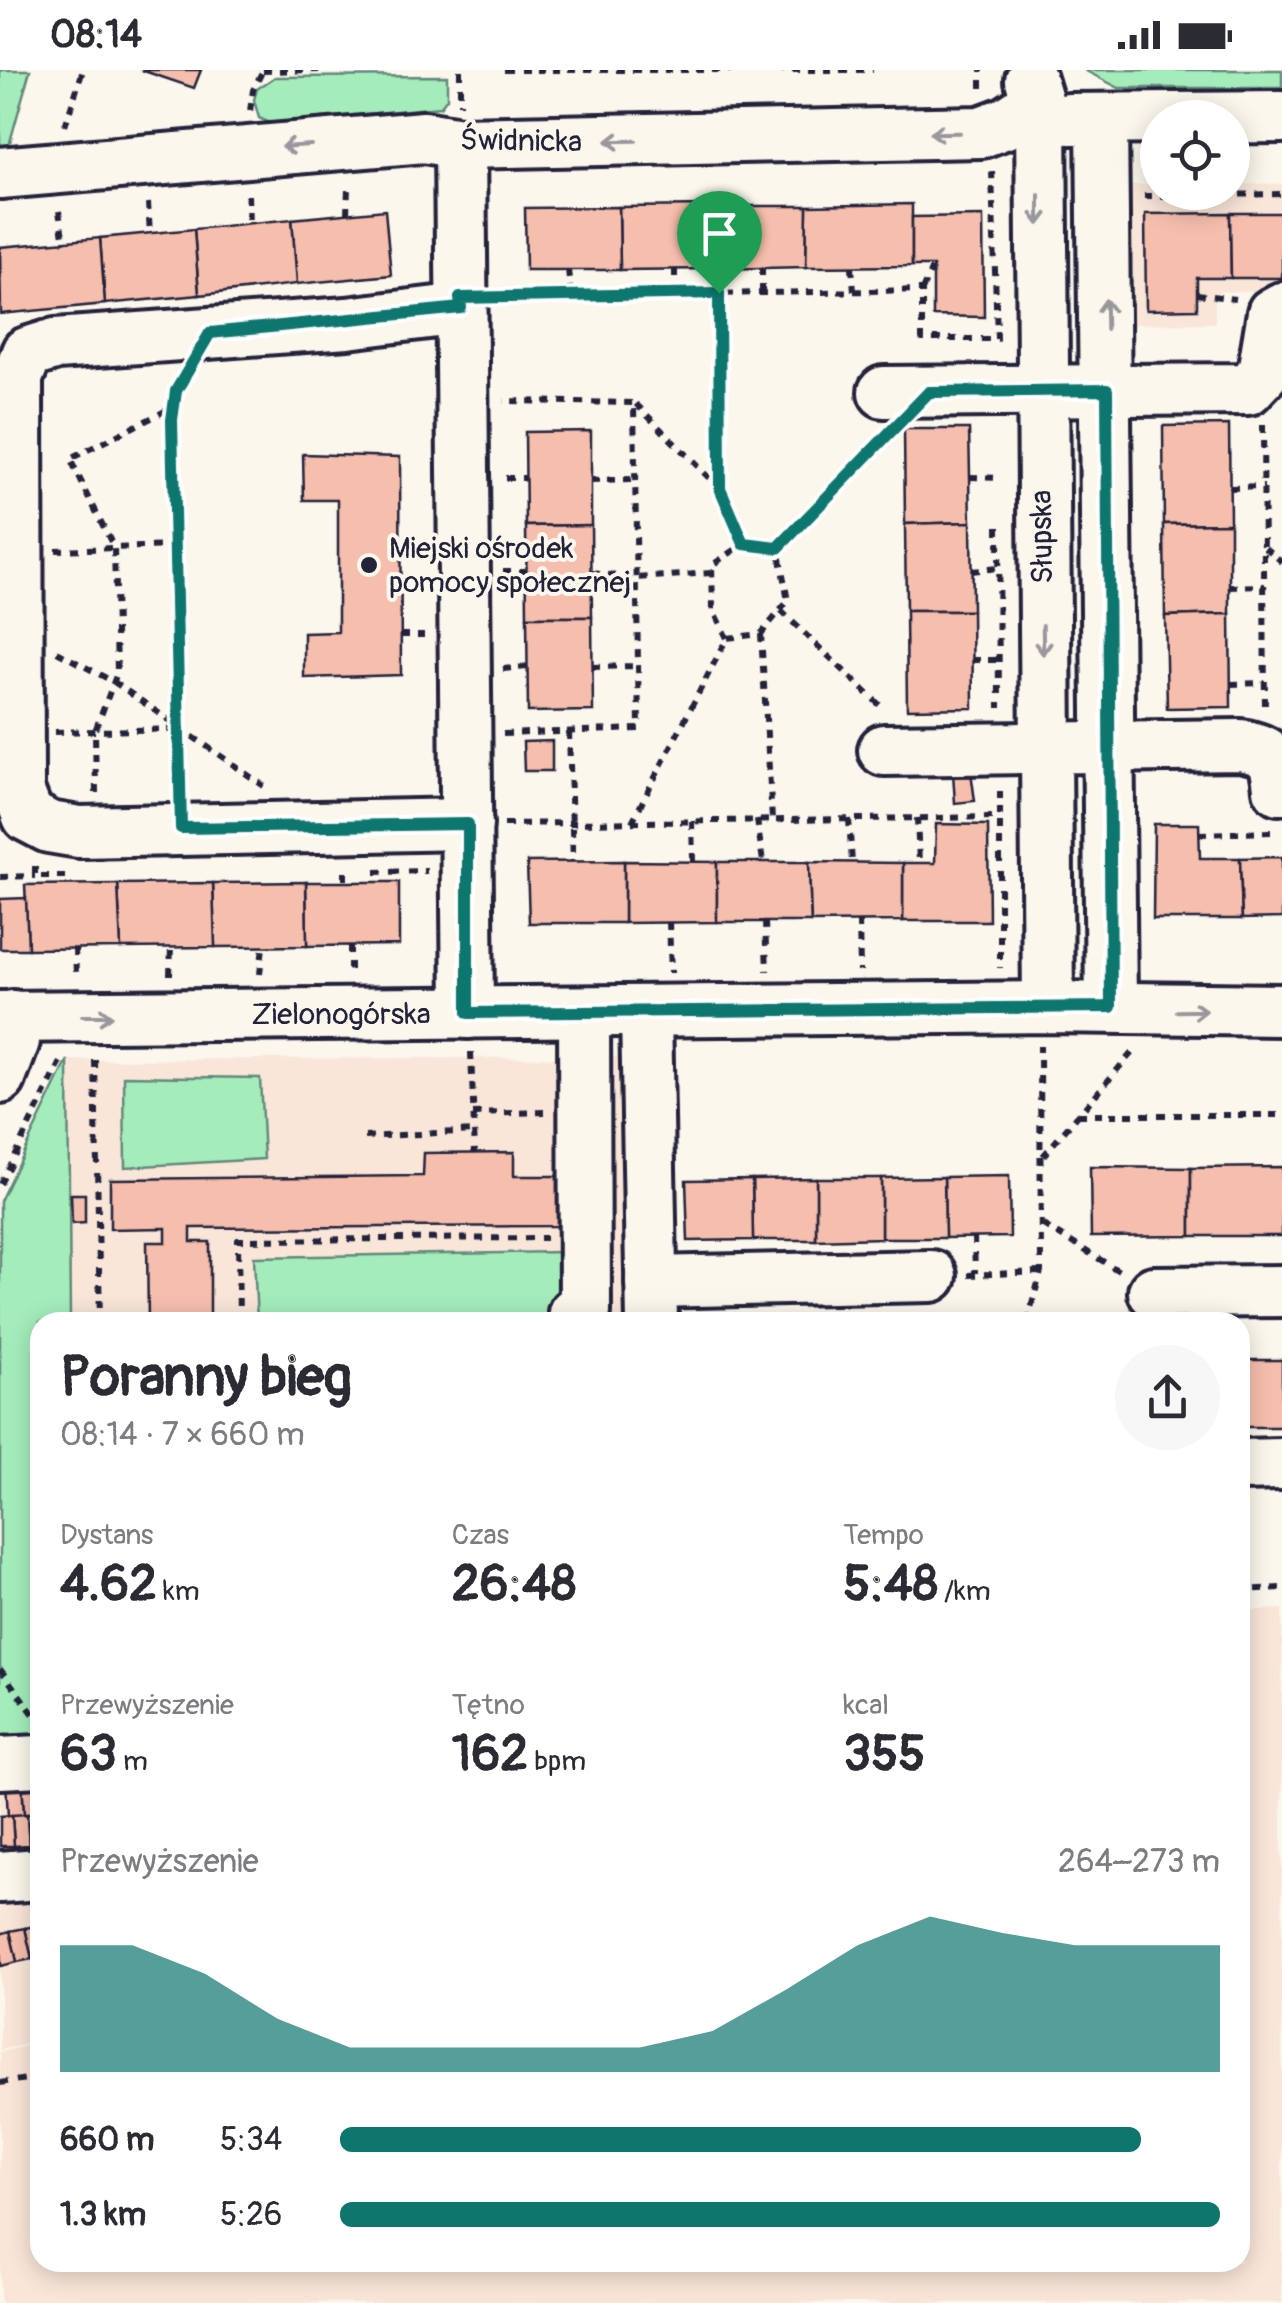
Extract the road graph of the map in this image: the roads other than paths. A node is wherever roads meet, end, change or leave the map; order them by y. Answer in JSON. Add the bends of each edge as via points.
{"nodes":[{"id":1,"x":1036,"y":96,"type":"edge"},
{"id":2,"x":1282,"y":117,"type":"edge"},
{"id":3,"x":1102,"y":119,"type":"junction"},
{"id":4,"x":460,"y":143,"type":"junction"},
{"id":5,"x":0,"y":173,"type":"edge"},
{"id":6,"x":461,"y":303,"type":"junction"},
{"id":7,"x":1282,"y":308,"type":"edge"},
{"id":8,"x":1040,"y":390,"type":"junction"},
{"id":9,"x":1107,"y":390,"type":"junction"},
{"id":10,"x":906,"y":392,"type":"road end"},
{"id":11,"x":1108,"y":746,"type":"junction"},
{"id":12,"x":1023,"y":747,"type":"junction"},
{"id":13,"x":904,"y":750,"type":"road end"},
{"id":14,"x":1275,"y":790,"type":"edge"},
{"id":15,"x":468,"y":824,"type":"junction"},
{"id":16,"x":659,"y":1001,"type":"junction"},
{"id":17,"x":1282,"y":1010,"type":"edge"},
{"id":18,"x":584,"y":1013,"type":"junction"},
{"id":19,"x":7,"y":1017,"type":"edge"},
{"id":20,"x":1128,"y":1022,"type":"junction"},
{"id":21,"x":1044,"y":1026,"type":"junction"},
{"id":22,"x":469,"y":1027,"type":"junction"},
{"id":23,"x":0,"y":1078,"type":"edge"},
{"id":24,"x":953,"y":1275,"type":"road end"},
{"id":25,"x":1282,"y":1291,"type":"edge"},
{"id":26,"x":1154,"y":1292,"type":"road end"},
{"id":27,"x":651,"y":1302,"type":"edge"},
{"id":28,"x":574,"y":1312,"type":"dead end"},
{"id":29,"x":1250,"y":1464,"type":"edge"},
{"id":30,"x":1282,"y":1464,"type":"edge"},
{"id":31,"x":30,"y":1762,"type":"edge"},
{"id":32,"x":0,"y":1763,"type":"edge"},
{"id":33,"x":30,"y":1874,"type":"edge"},
{"id":34,"x":0,"y":1876,"type":"edge"}],
"edges":[{"from":1,"to":3,"type":"street","via":[[1058,120]]},
{"from":1,"to":4,"type":"street","name":"Świdnicka","one_way":true,"via":[[1008,122],[981,132]]},
{"from":1,"to":8,"type":"street","name":"Słupska","one_way":true},
{"from":2,"to":3,"type":"street"},
{"from":9,"to":3,"type":"street","one_way":true},
{"from":4,"to":5,"type":"street","name":"Świdnicka","one_way":true,"via":[[424,137],[56,189]]},
{"from":4,"to":6,"type":"street"},
{"from":6,"to":15,"type":"street"},
{"from":6,"to":15,"type":"street","via":[[56,344],[27,353],[17,378],[18,794],[28,816],[49,828]]},
{"from":7,"to":9,"type":"street","via":[[1273,313],[1263,374],[1248,389]]},
{"from":8,"to":9,"type":"street"},
{"from":8,"to":10,"type":"street"},
{"from":8,"to":12,"type":"street","name":"Słupska","one_way":true},
{"from":9,"to":11,"type":"street"},
{"from":11,"to":12,"type":"street"},
{"from":11,"to":14,"type":"street","via":[[1240,745]]},
{"from":11,"to":20,"type":"street"},
{"from":12,"to":13,"type":"street"},
{"from":12,"to":21,"type":"street","name":"Słupska"},
{"from":15,"to":22,"type":"street"},
{"from":16,"to":18,"type":"street","name":"Zielonogórska"},
{"from":16,"to":21,"type":"street","name":"Zielonogórska"},
{"from":16,"to":27,"type":"street"},
{"from":20,"to":17,"type":"street","name":"Zielonogórska","one_way":true,"via":[[1150,1012]]},
{"from":18,"to":22,"type":"street","name":"Zielonogórska"},
{"from":18,"to":28,"type":"street","via":[[585,1312]]},
{"from":19,"to":22,"type":"street","name":"Zielonogórska","one_way":true},
{"from":19,"to":23,"type":"street","via":[[14,1041]]},
{"from":20,"to":21,"type":"street","name":"Zielonogórska"},
{"from":24,"to":27,"type":"street"},
{"from":25,"to":26,"type":"street"},
{"from":29,"to":30,"type":"street"},
{"from":31,"to":32,"type":"street"},
{"from":33,"to":34,"type":"street"}]}
